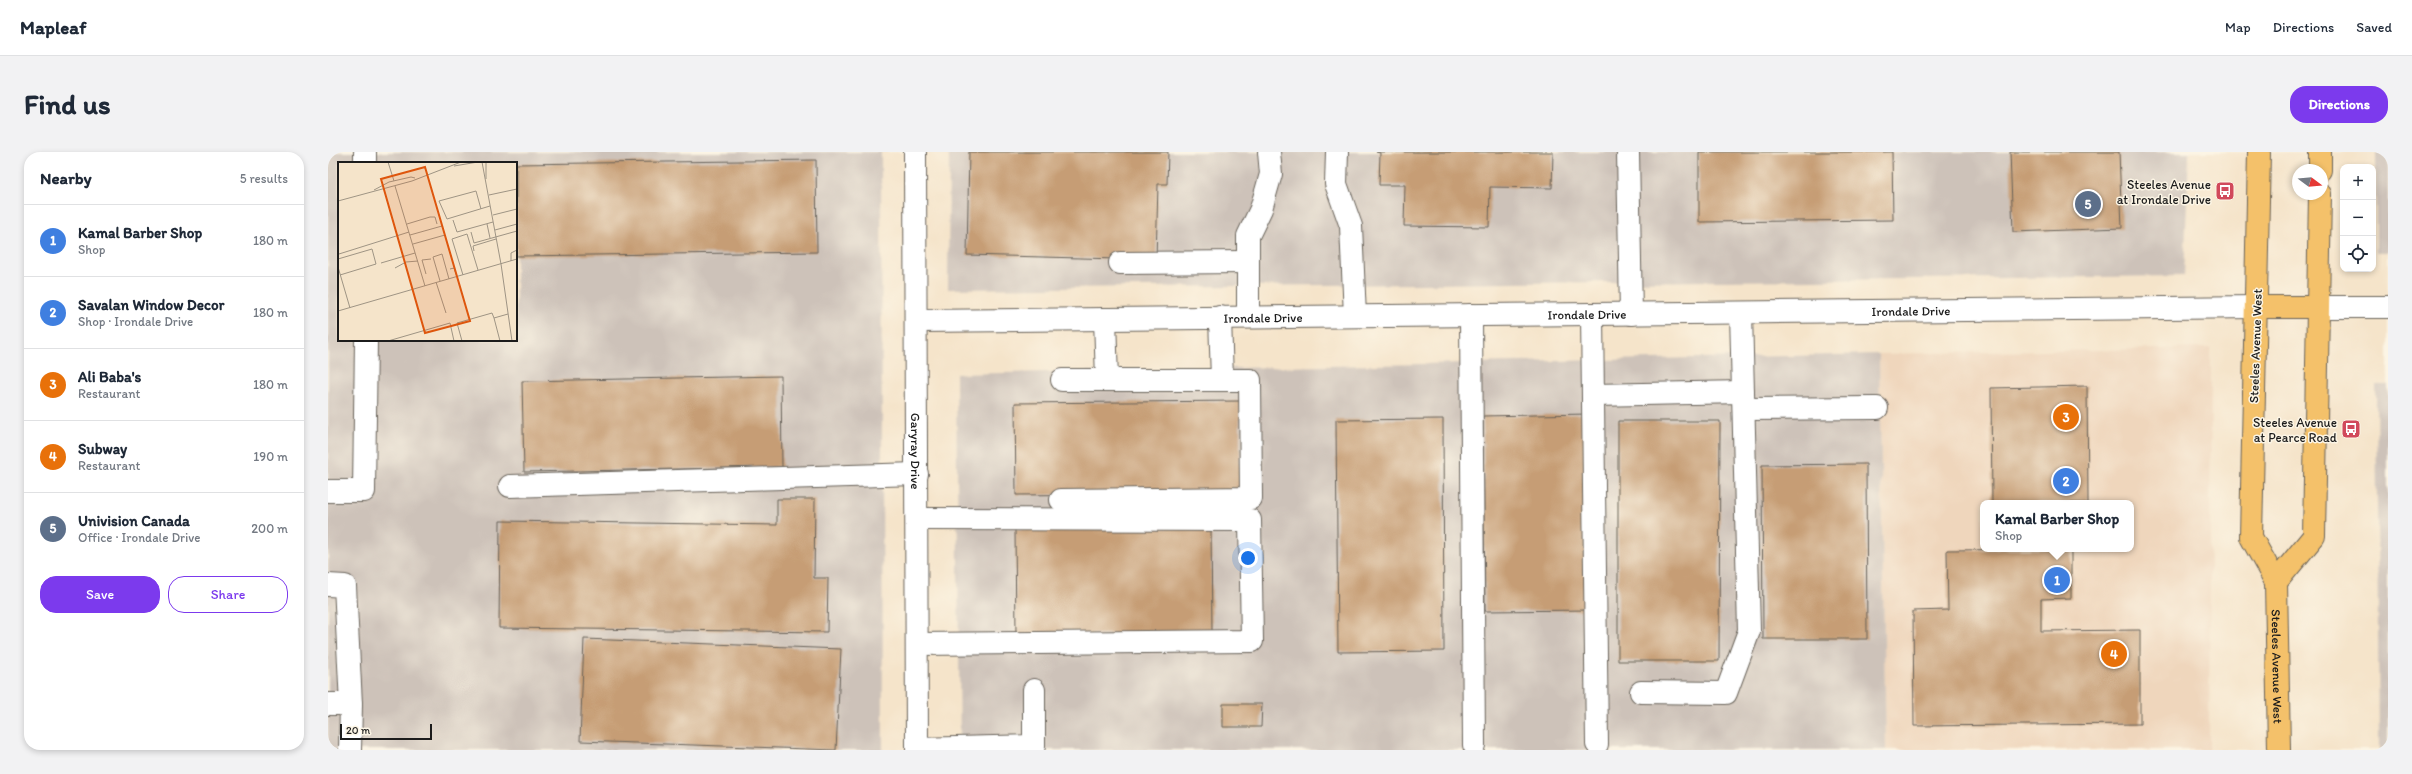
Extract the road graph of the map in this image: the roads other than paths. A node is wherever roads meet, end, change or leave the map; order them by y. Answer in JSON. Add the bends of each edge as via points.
{"nodes":[{"id":1,"x":365,"y":152,"type":"edge"},
{"id":2,"x":915,"y":152,"type":"edge"},
{"id":3,"x":1270,"y":152,"type":"edge"},
{"id":4,"x":1337,"y":152,"type":"edge"},
{"id":5,"x":1628,"y":152,"type":"edge"},
{"id":6,"x":2259,"y":152,"type":"edge"},
{"id":7,"x":2320,"y":152,"type":"edge"},
{"id":8,"x":366,"y":162,"type":"edge"},
{"id":9,"x":2320,"y":164,"type":"edge"},
{"id":10,"x":2320,"y":200,"type":"edge"},
{"id":11,"x":1247,"y":262,"type":"junction"},
{"id":12,"x":1120,"y":263,"type":"dead end"},
{"id":13,"x":2257,"y":307,"type":"junction"},
{"id":14,"x":2317,"y":307,"type":"junction"},
{"id":15,"x":2388,"y":307,"type":"edge"},
{"id":16,"x":1741,"y":312,"type":"junction"},
{"id":17,"x":1592,"y":314,"type":"junction"},
{"id":18,"x":1631,"y":314,"type":"junction"},
{"id":19,"x":1471,"y":315,"type":"junction"},
{"id":20,"x":1355,"y":316,"type":"junction"},
{"id":21,"x":1248,"y":317,"type":"junction"},
{"id":22,"x":1220,"y":318,"type":"junction"},
{"id":23,"x":1105,"y":319,"type":"junction"},
{"id":24,"x":917,"y":321,"type":"junction"},
{"id":25,"x":366,"y":341,"type":"edge"},
{"id":26,"x":1062,"y":380,"type":"dead end"},
{"id":27,"x":1107,"y":380,"type":"junction"},
{"id":28,"x":1222,"y":380,"type":"junction"},
{"id":29,"x":1593,"y":395,"type":"junction"},
{"id":30,"x":1743,"y":401,"type":"junction"},
{"id":31,"x":1877,"y":408,"type":"dead end"},
{"id":32,"x":917,"y":474,"type":"junction"},
{"id":33,"x":510,"y":486,"type":"dead end"},
{"id":34,"x":328,"y":491,"type":"edge"},
{"id":35,"x":1061,"y":500,"type":"dead end"},
{"id":36,"x":917,"y":519,"type":"junction"},
{"id":37,"x":2276,"y":582,"type":"junction"},
{"id":38,"x":328,"y":585,"type":"edge"},
{"id":39,"x":917,"y":644,"type":"junction"},
{"id":40,"x":1034,"y":690,"type":"dead end"},
{"id":41,"x":1641,"y":692,"type":"dead end"},
{"id":42,"x":328,"y":704,"type":"edge"},
{"id":43,"x":351,"y":704,"type":"junction"},
{"id":44,"x":1597,"y":744,"type":"dead end"},
{"id":45,"x":1474,"y":745,"type":"dead end"},
{"id":46,"x":350,"y":750,"type":"edge"},
{"id":47,"x":917,"y":750,"type":"edge"},
{"id":48,"x":2279,"y":750,"type":"edge"}],
"edges":[{"from":1,"to":8,"type":"street"},
{"from":2,"to":24,"type":"street","name":"Garyray Drive"},
{"from":3,"to":11,"type":"street","via":[[1271,174],[1248,236]]},
{"from":4,"to":20,"type":"street","via":[[1336,184],[1351,226]]},
{"from":5,"to":18,"type":"street"},
{"from":6,"to":13,"type":"main road","name":"Steeles Avenue West"},
{"from":7,"to":9,"type":"main road"},
{"from":10,"to":14,"type":"main road"},
{"from":11,"to":12,"type":"street"},
{"from":11,"to":21,"type":"street"},
{"from":13,"to":14,"type":"main road"},
{"from":13,"to":16,"type":"street","name":"Irondale Drive"},
{"from":13,"to":37,"type":"main road","name":"Steeles Avenue West","via":[[2251,537]]},
{"from":14,"to":15,"type":"street"},
{"from":14,"to":37,"type":"main road","via":[[2314,536]]},
{"from":16,"to":18,"type":"street","name":"Irondale Drive"},
{"from":16,"to":30,"type":"street"},
{"from":17,"to":18,"type":"street","name":"Irondale Drive"},
{"from":17,"to":19,"type":"street","name":"Irondale Drive"},
{"from":17,"to":29,"type":"street"},
{"from":19,"to":20,"type":"street","name":"Irondale Drive"},
{"from":19,"to":45,"type":"street"},
{"from":20,"to":21,"type":"street","name":"Irondale Drive"},
{"from":21,"to":22,"type":"street","name":"Irondale Drive"},
{"from":22,"to":23,"type":"street","name":"Irondale Drive"},
{"from":22,"to":28,"type":"street"},
{"from":23,"to":24,"type":"street","name":"Irondale Drive"},
{"from":23,"to":27,"type":"street"},
{"from":24,"to":32,"type":"street","name":"Garyray Drive"},
{"from":25,"to":34,"type":"street","via":[[364,491]]},
{"from":26,"to":27,"type":"street"},
{"from":27,"to":28,"type":"street"},
{"from":28,"to":35,"type":"street","via":[[1250,380],[1251,498]]},
{"from":29,"to":30,"type":"street"},
{"from":29,"to":44,"type":"street"},
{"from":30,"to":31,"type":"street"},
{"from":30,"to":41,"type":"street","via":[[1749,631],[1726,693]]},
{"from":32,"to":33,"type":"street"},
{"from":32,"to":36,"type":"street","name":"Garyray Drive"},
{"from":36,"to":39,"type":"street","name":"Garyray Drive"},
{"from":36,"to":39,"type":"street","via":[[1250,520],[1252,641]]},
{"from":37,"to":48,"type":"main road","name":"Steeles Avenue West"},
{"from":38,"to":43,"type":"street","via":[[346,586]]},
{"from":39,"to":47,"type":"street","name":"Garyray Drive"},
{"from":40,"to":47,"type":"street","via":[[1034,746]]},
{"from":42,"to":43,"type":"street"},
{"from":43,"to":46,"type":"street"}]}
